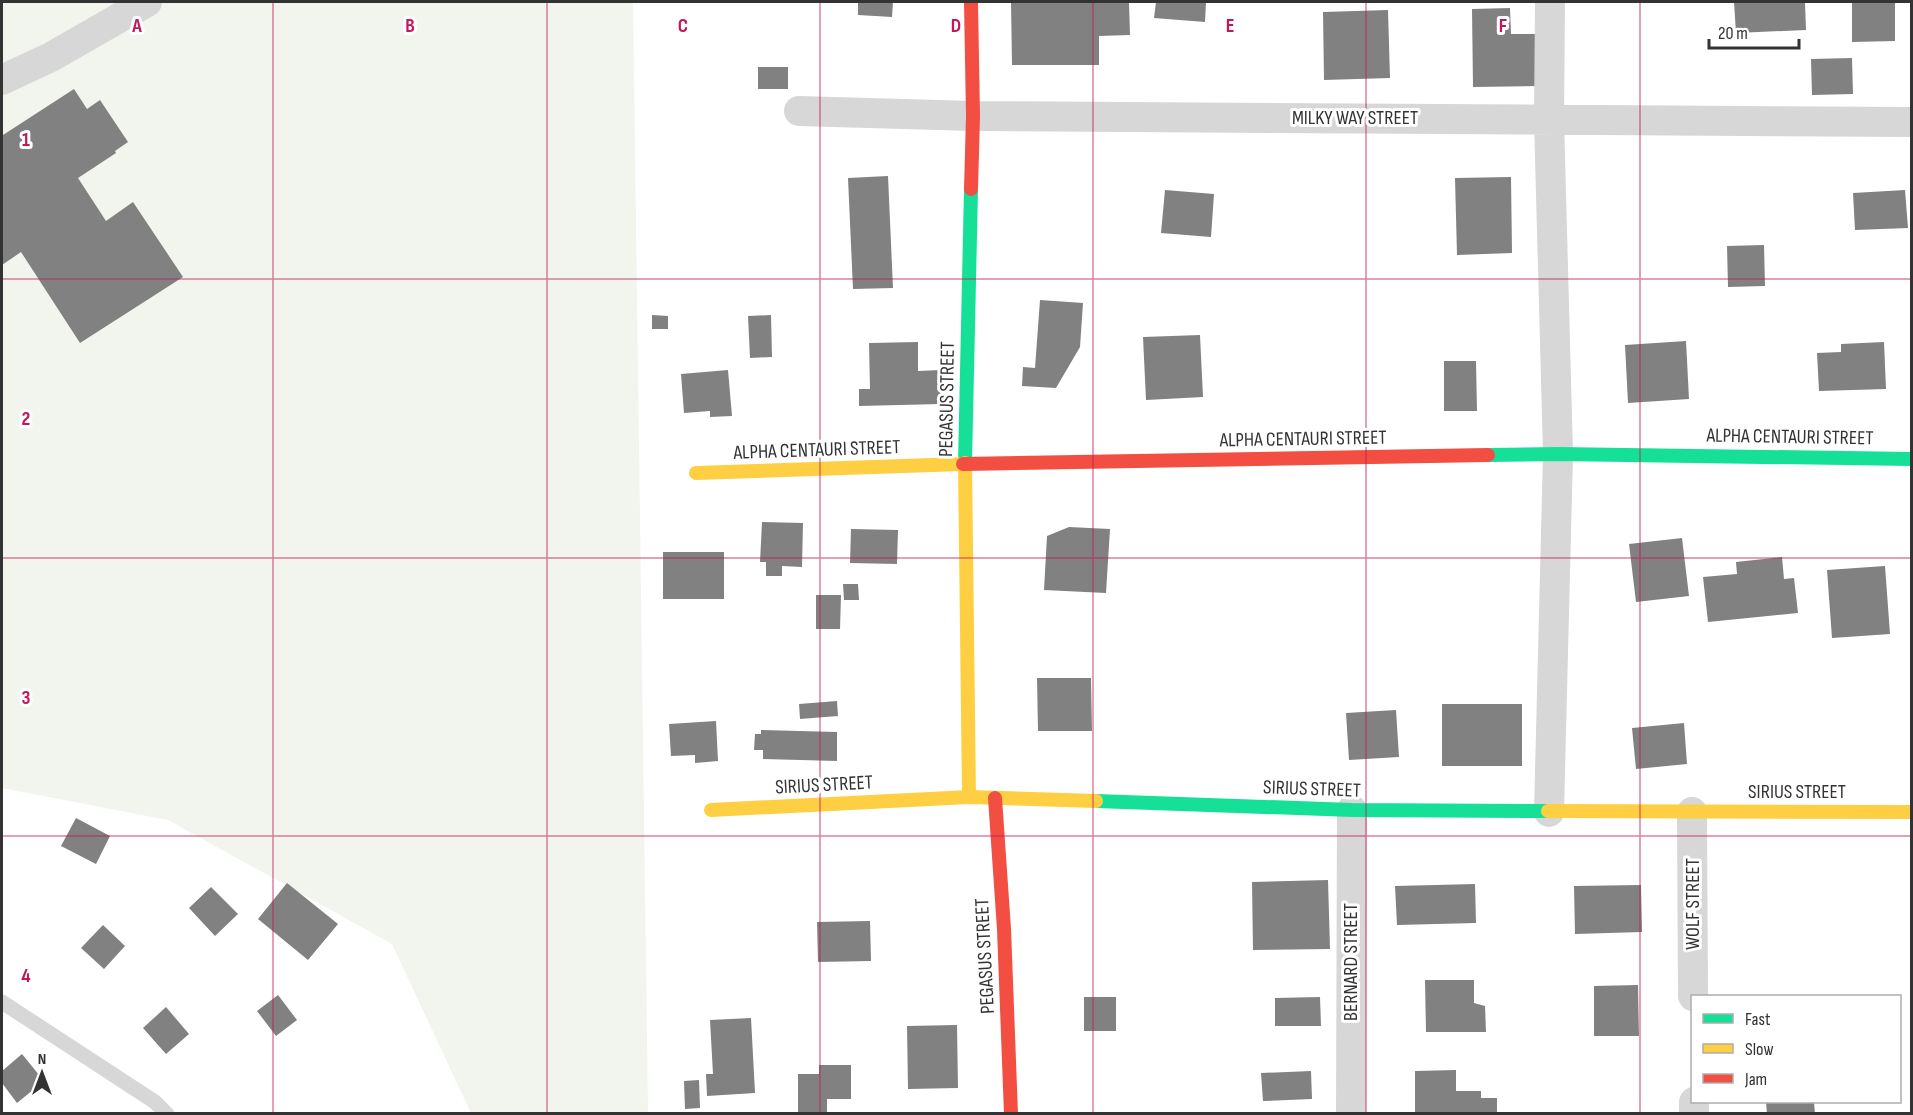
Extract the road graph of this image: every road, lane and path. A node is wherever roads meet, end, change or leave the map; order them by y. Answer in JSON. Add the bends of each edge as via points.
{"nodes":[{"id":1,"x":147,"y":2,"type":"edge"},
{"id":2,"x":970,"y":2,"type":"edge"},
{"id":3,"x":1550,"y":2,"type":"edge"},
{"id":4,"x":2,"y":80,"type":"edge"},
{"id":5,"x":799,"y":111,"type":"dead end"},
{"id":6,"x":972,"y":116,"type":"junction"},
{"id":7,"x":1549,"y":119,"type":"junction"},
{"id":8,"x":1911,"y":122,"type":"edge"},
{"id":9,"x":1558,"y":454,"type":"junction"},
{"id":10,"x":1911,"y":459,"type":"edge"},
{"id":11,"x":965,"y":465,"type":"junction"},
{"id":12,"x":696,"y":473,"type":"dead end"},
{"id":13,"x":969,"y":796,"type":"junction"},
{"id":14,"x":995,"y":798,"type":"junction"},
{"id":15,"x":711,"y":810,"type":"dead end"},
{"id":16,"x":1352,"y":810,"type":"junction"},
{"id":17,"x":1549,"y":812,"type":"junction"},
{"id":18,"x":1692,"y":812,"type":"junction"},
{"id":19,"x":1911,"y":812,"type":"edge"},
{"id":20,"x":1693,"y":995,"type":"edge"},
{"id":21,"x":2,"y":1002,"type":"edge"},
{"id":22,"x":167,"y":1113,"type":"edge"},
{"id":23,"x":1011,"y":1113,"type":"edge"},
{"id":24,"x":1351,"y":1113,"type":"edge"}],
"edges":[{"from":1,"to":4,"type":"street"},
{"from":2,"to":6,"type":"street","name":"PEGASUS STREET"},
{"from":3,"to":7,"type":"street"},
{"from":5,"to":6,"type":"street","name":"MILKY WAY STREET"},
{"from":6,"to":7,"type":"street","name":"MILKY WAY STREET"},
{"from":6,"to":11,"type":"street","name":"PEGASUS STREET"},
{"from":7,"to":8,"type":"street","name":"MILKY WAY STREET"},
{"from":7,"to":9,"type":"street"},
{"from":9,"to":10,"type":"street","name":"ALPHA CENTAURI STREET"},
{"from":9,"to":11,"type":"street","name":"ALPHA CENTAURI STREET"},
{"from":9,"to":17,"type":"street"},
{"from":11,"to":12,"type":"street","name":"ALPHA CENTAURI STREET"},
{"from":11,"to":13,"type":"street","name":"PEGASUS STREET"},
{"from":13,"to":14,"type":"street","name":"SIRIUS STREET"},
{"from":13,"to":15,"type":"street","name":"SIRIUS STREET"},
{"from":14,"to":16,"type":"street","name":"SIRIUS STREET"},
{"from":14,"to":23,"type":"street","name":"PEGASUS STREET"},
{"from":16,"to":17,"type":"street","name":"SIRIUS STREET"},
{"from":16,"to":24,"type":"street","name":"BERNARD STREET"},
{"from":17,"to":18,"type":"street","name":"SIRIUS STREET"},
{"from":18,"to":19,"type":"street","name":"SIRIUS STREET"},
{"from":18,"to":20,"type":"street","name":"WOLF STREET"},
{"from":21,"to":22,"type":"lane"}]}
